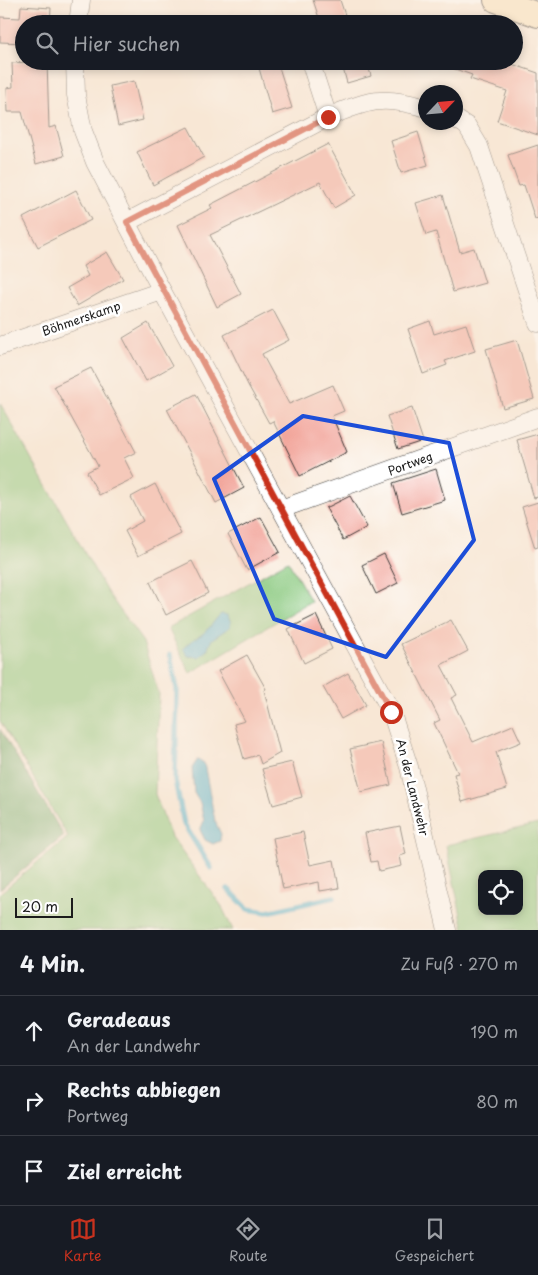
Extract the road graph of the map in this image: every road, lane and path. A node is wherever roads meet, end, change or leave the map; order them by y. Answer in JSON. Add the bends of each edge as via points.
{"nodes":[{"id":1,"x":81,"y":0,"type":"edge"},
{"id":2,"x":507,"y":2,"type":"edge"},
{"id":3,"x":79,"y":15,"type":"edge"},
{"id":4,"x":538,"y":15,"type":"edge"},
{"id":5,"x":75,"y":70,"type":"edge"},
{"id":6,"x":313,"y":70,"type":"edge"},
{"id":7,"x":418,"y":106,"type":"edge"},
{"id":8,"x":328,"y":117,"type":"junction"},
{"id":9,"x":463,"y":123,"type":"edge"},
{"id":10,"x":127,"y":222,"type":"junction"},
{"id":11,"x":162,"y":291,"type":"junction"},
{"id":12,"x":538,"y":323,"type":"edge"},
{"id":13,"x":0,"y":346,"type":"edge"},
{"id":14,"x":538,"y":417,"type":"edge"},
{"id":15,"x":281,"y":508,"type":"junction"},
{"id":16,"x":447,"y":930,"type":"edge"}],
"edges":[{"from":1,"to":3,"type":"street"},
{"from":2,"to":4,"type":"street"},
{"from":5,"to":10,"type":"street","name":"An der Landwehr","via":[[82,130]]},
{"from":6,"to":8,"type":"street"},
{"from":7,"to":8,"type":"street","via":[[380,100]]},
{"from":8,"to":10,"type":"street"},
{"from":9,"to":12,"type":"street","via":[[479,146]]},
{"from":10,"to":11,"type":"street","name":"An der Landwehr"},
{"from":11,"to":13,"type":"street","name":"Böhmerskamp"},
{"from":11,"to":15,"type":"street","name":"An der Landwehr"},
{"from":14,"to":15,"type":"street","name":"Portweg"},
{"from":15,"to":16,"type":"street","name":"An der Landwehr","via":[[399,732]]}]}
